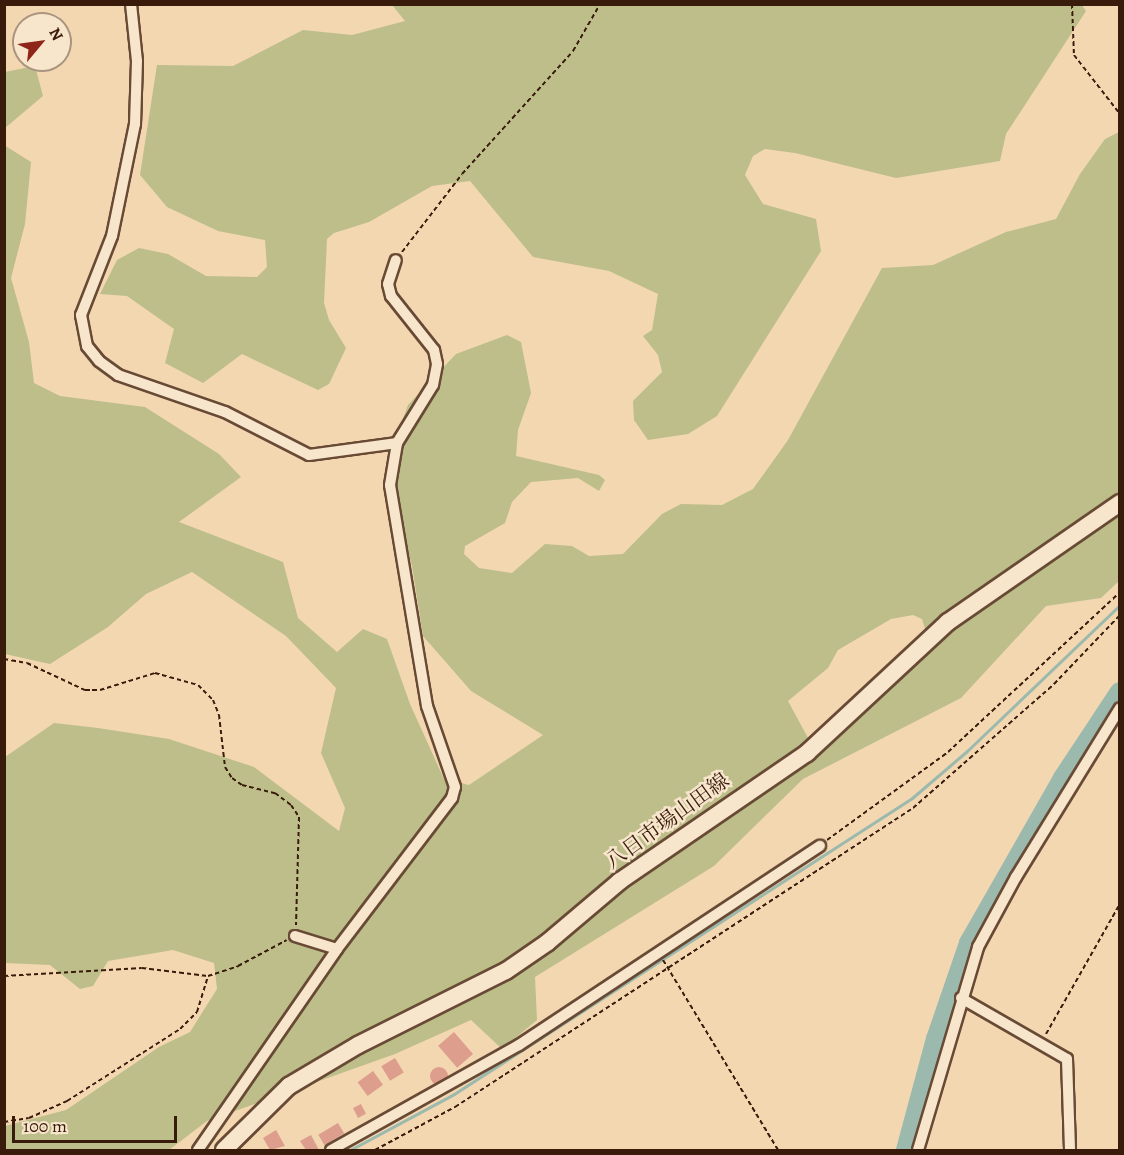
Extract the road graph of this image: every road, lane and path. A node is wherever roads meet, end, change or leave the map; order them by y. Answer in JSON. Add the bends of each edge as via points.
{"nodes":[{"id":1,"x":130,"y":4,"type":"edge"},
{"id":2,"x":600,"y":4,"type":"edge"},
{"id":3,"x":1072,"y":4,"type":"edge"},
{"id":4,"x":1119,"y":114,"type":"edge"},
{"id":5,"x":396,"y":260,"type":"joint"},
{"id":6,"x":397,"y":443,"type":"junction"},
{"id":7,"x":1119,"y":503,"type":"edge"},
{"id":8,"x":1119,"y":592,"type":"edge"},
{"id":9,"x":1119,"y":615,"type":"edge"},
{"id":10,"x":4,"y":659,"type":"edge"},
{"id":11,"x":1119,"y":708,"type":"edge"},
{"id":12,"x":820,"y":846,"type":"joint"},
{"id":13,"x":1119,"y":904,"type":"edge"},
{"id":14,"x":295,"y":936,"type":"junction"},
{"id":15,"x":337,"y":950,"type":"junction"},
{"id":16,"x":656,"y":952,"type":"junction"},
{"id":17,"x":670,"y":969,"type":"junction"},
{"id":18,"x":4,"y":976,"type":"edge"},
{"id":19,"x":208,"y":976,"type":"junction"},
{"id":20,"x":961,"y":998,"type":"junction"},
{"id":21,"x":1039,"y":1045,"type":"junction"},
{"id":22,"x":4,"y":1122,"type":"edge"},
{"id":23,"x":198,"y":1150,"type":"edge"},
{"id":24,"x":224,"y":1150,"type":"edge"},
{"id":25,"x":331,"y":1150,"type":"edge"},
{"id":26,"x":375,"y":1150,"type":"edge"},
{"id":27,"x":778,"y":1150,"type":"edge"},
{"id":28,"x":918,"y":1150,"type":"edge"},
{"id":29,"x":1070,"y":1150,"type":"edge"}],
"edges":[{"from":1,"to":6,"type":"street","via":[[137,61],[135,124],[112,236],[81,315],[87,346],[99,362],[118,375],[225,412],[309,455]]},
{"from":2,"to":5,"type":"path","via":[[573,51],[462,174]]},
{"from":3,"to":4,"type":"path","via":[[1074,54]]},
{"from":5,"to":6,"type":"street","via":[[388,284],[391,296],[434,350],[437,364],[433,385]]},
{"from":6,"to":15,"type":"street","via":[[389,471],[390,485],[421,675],[455,787],[452,798]]},
{"from":7,"to":24,"type":"main road","name":"八日市場山田線","via":[[948,622],[807,753],[620,881],[548,942],[506,971],[358,1045],[289,1086]]},
{"from":8,"to":12,"type":"path","via":[[948,752]]},
{"from":9,"to":17,"type":"path","via":[[1054,684],[914,808]]},
{"from":10,"to":14,"type":"path","via":[[27,663],[85,690],[100,690],[155,673],[198,685],[213,700],[219,715],[225,767],[232,778],[275,793],[299,817]]},
{"from":11,"to":20,"type":"street","via":[[1016,877],[978,947]]},
{"from":12,"to":16,"type":"street"},
{"from":13,"to":21,"type":"path"},
{"from":14,"to":15,"type":"street"},
{"from":14,"to":19,"type":"path","via":[[238,966]]},
{"from":15,"to":23,"type":"street"},
{"from":16,"to":17,"type":"path"},
{"from":16,"to":25,"type":"street","via":[[460,1081]]},
{"from":17,"to":26,"type":"path","via":[[455,1107]]},
{"from":17,"to":27,"type":"path"},
{"from":18,"to":19,"type":"path","via":[[142,969]]},
{"from":19,"to":22,"type":"path","via":[[197,1012],[180,1029],[67,1101],[29,1118]]},
{"from":20,"to":21,"type":"street"},
{"from":20,"to":28,"type":"street"},
{"from":21,"to":29,"type":"street","via":[[1067,1059]]}]}
